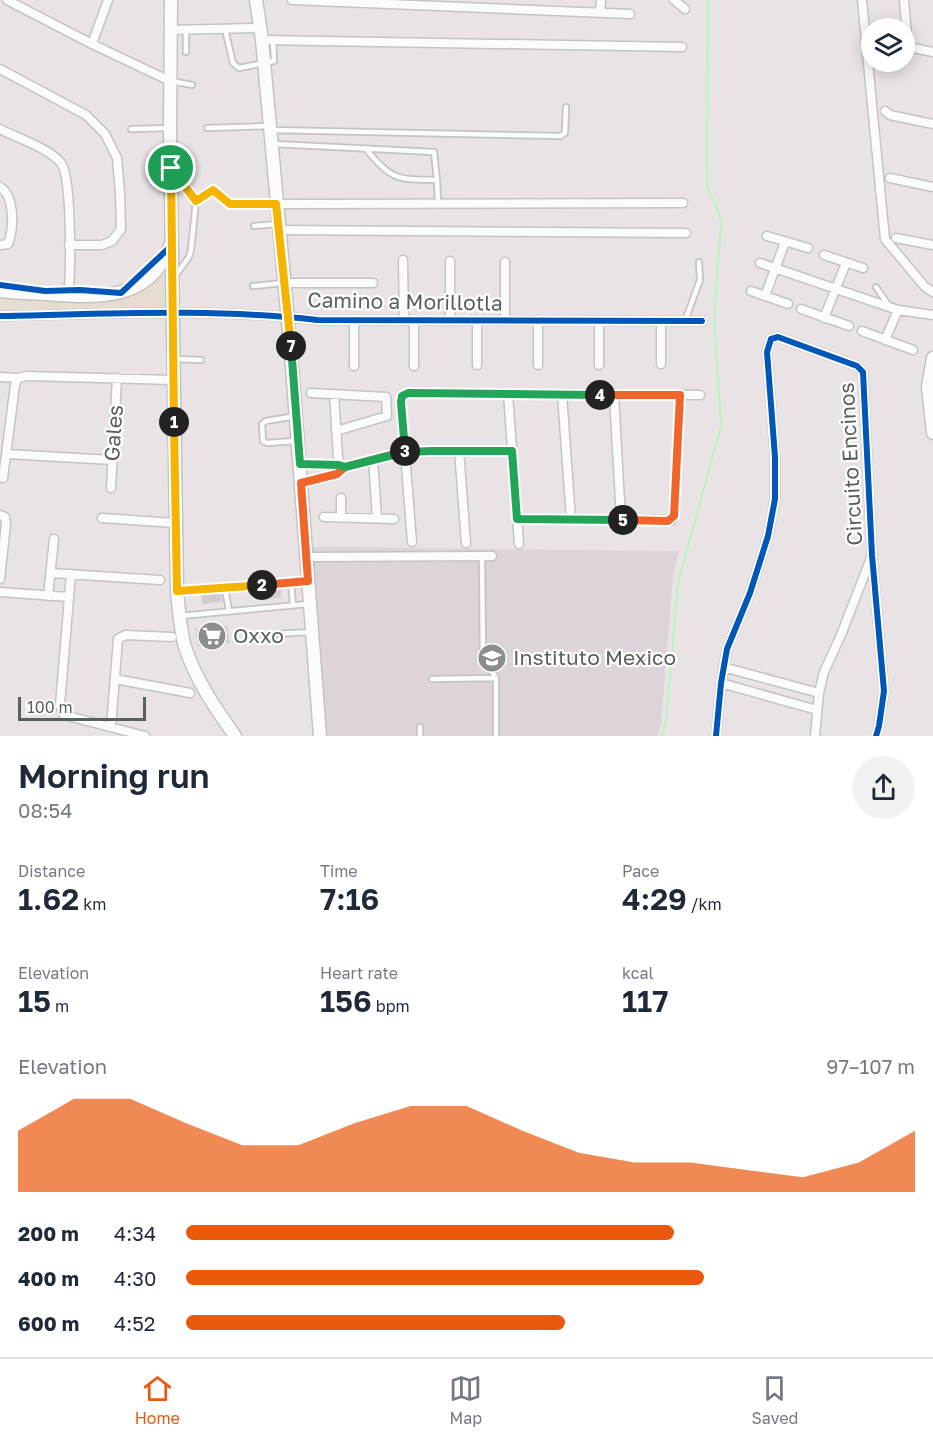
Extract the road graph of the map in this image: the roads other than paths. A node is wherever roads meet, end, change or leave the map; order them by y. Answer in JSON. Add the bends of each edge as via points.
{"nodes":[{"id":1,"x":7,"y":0,"type":"edge"},
{"id":2,"x":108,"y":0,"type":"edge"},
{"id":3,"x":171,"y":0,"type":"edge"},
{"id":4,"x":256,"y":0,"type":"edge"},
{"id":5,"x":292,"y":0,"type":"edge"},
{"id":6,"x":550,"y":0,"type":"edge"},
{"id":7,"x":601,"y":0,"type":"edge"},
{"id":8,"x":674,"y":0,"type":"edge"},
{"id":9,"x":862,"y":0,"type":"edge"},
{"id":10,"x":904,"y":0,"type":"edge"},
{"id":11,"x":344,"y":1,"type":"edge"},
{"id":12,"x":399,"y":3,"type":"edge"},
{"id":13,"x":447,"y":3,"type":"edge"},
{"id":14,"x":500,"y":4,"type":"edge"},
{"id":15,"x":685,"y":9,"type":"dead end"},
{"id":16,"x":549,"y":11,"type":"junction"},
{"id":17,"x":600,"y":12,"type":"junction"},
{"id":18,"x":630,"y":14,"type":"dead end"},
{"id":19,"x":905,"y":18,"type":"edge"},
{"id":20,"x":225,"y":29,"type":"junction"},
{"id":21,"x":170,"y":30,"type":"junction"},
{"id":22,"x":186,"y":30,"type":"junction"},
{"id":23,"x":265,"y":36,"type":"junction"},
{"id":24,"x":92,"y":44,"type":"junction"},
{"id":25,"x":682,"y":47,"type":"dead end"},
{"id":26,"x":915,"y":50,"type":"edge"},
{"id":27,"x":186,"y":52,"type":"dead end"},
{"id":28,"x":933,"y":52,"type":"edge"},
{"id":29,"x":264,"y":65,"type":"junction"},
{"id":30,"x":0,"y":69,"type":"edge"},
{"id":31,"x":170,"y":81,"type":"junction"},
{"id":32,"x":192,"y":85,"type":"dead end"},
{"id":33,"x":566,"y":107,"type":"dead end"},
{"id":34,"x":885,"y":111,"type":"dead end"},
{"id":35,"x":933,"y":124,"type":"edge"},
{"id":36,"x":170,"y":128,"type":"junction"},
{"id":37,"x":207,"y":128,"type":"dead end"},
{"id":38,"x":270,"y":128,"type":"junction"},
{"id":39,"x":0,"y":129,"type":"edge"},
{"id":40,"x":131,"y":129,"type":"dead end"},
{"id":41,"x":271,"y":144,"type":"junction"},
{"id":42,"x":366,"y":148,"type":"junction"},
{"id":43,"x":171,"y":168,"type":"junction"},
{"id":44,"x":890,"y":178,"type":"dead end"},
{"id":45,"x":437,"y":180,"type":"junction"},
{"id":46,"x":0,"y":187,"type":"edge"},
{"id":47,"x":933,"y":187,"type":"edge"},
{"id":48,"x":196,"y":201,"type":"junction"},
{"id":49,"x":438,"y":203,"type":"junction"},
{"id":50,"x":683,"y":203,"type":"dead end"},
{"id":51,"x":276,"y":204,"type":"junction"},
{"id":52,"x":254,"y":226,"type":"dead end"},
{"id":53,"x":279,"y":227,"type":"junction"},
{"id":54,"x":686,"y":232,"type":"dead end"},
{"id":55,"x":173,"y":234,"type":"junction"},
{"id":56,"x":767,"y":236,"type":"dead end"},
{"id":57,"x":896,"y":238,"type":"dead end"},
{"id":58,"x":785,"y":242,"type":"junction"},
{"id":59,"x":0,"y":245,"type":"edge"},
{"id":60,"x":69,"y":245,"type":"junction"},
{"id":61,"x":933,"y":245,"type":"edge"},
{"id":62,"x":808,"y":248,"type":"dead end"},
{"id":63,"x":824,"y":255,"type":"dead end"},
{"id":64,"x":403,"y":260,"type":"dead end"},
{"id":65,"x":450,"y":261,"type":"dead end"},
{"id":66,"x":505,"y":262,"type":"dead end"},
{"id":67,"x":699,"y":262,"type":"dead end"},
{"id":68,"x":760,"y":263,"type":"dead end"},
{"id":69,"x":846,"y":263,"type":"junction"},
{"id":70,"x":776,"y":268,"type":"junction"},
{"id":71,"x":863,"y":268,"type":"dead end"},
{"id":72,"x":173,"y":279,"type":"junction"},
{"id":73,"x":285,"y":283,"type":"junction"},
{"id":74,"x":373,"y":283,"type":"dead end"},
{"id":75,"x":253,"y":286,"type":"dead end"},
{"id":76,"x":876,"y":287,"type":"dead end"},
{"id":77,"x":836,"y":290,"type":"junction"},
{"id":78,"x":0,"y":291,"type":"edge"},
{"id":79,"x":751,"y":291,"type":"dead end"},
{"id":80,"x":933,"y":292,"type":"edge"},
{"id":81,"x":68,"y":296,"type":"junction"},
{"id":82,"x":765,"y":296,"type":"junction"},
{"id":83,"x":788,"y":304,"type":"dead end"},
{"id":84,"x":801,"y":309,"type":"dead end"},
{"id":85,"x":894,"y":309,"type":"junction"},
{"id":86,"x":174,"y":313,"type":"junction"},
{"id":87,"x":288,"y":315,"type":"junction"},
{"id":88,"x":933,"y":315,"type":"edge"},
{"id":89,"x":0,"y":316,"type":"edge"},
{"id":90,"x":824,"y":318,"type":"junction"},
{"id":91,"x":354,"y":320,"type":"junction"},
{"id":92,"x":404,"y":320,"type":"junction"},
{"id":93,"x":414,"y":320,"type":"junction"},
{"id":94,"x":450,"y":320,"type":"junction"},
{"id":95,"x":477,"y":320,"type":"junction"},
{"id":96,"x":505,"y":320,"type":"junction"},
{"id":97,"x":538,"y":320,"type":"junction"},
{"id":98,"x":599,"y":321,"type":"junction"},
{"id":99,"x":661,"y":321,"type":"junction"},
{"id":100,"x":685,"y":321,"type":"junction"},
{"id":101,"x":702,"y":321,"type":"dead end"},
{"id":102,"x":849,"y":326,"type":"dead end"},
{"id":103,"x":862,"y":332,"type":"dead end"},
{"id":104,"x":885,"y":340,"type":"junction"},
{"id":105,"x":913,"y":350,"type":"dead end"},
{"id":106,"x":933,"y":358,"type":"edge"},
{"id":107,"x":174,"y":359,"type":"junction"},
{"id":108,"x":201,"y":360,"type":"dead end"},
{"id":109,"x":661,"y":364,"type":"dead end"},
{"id":110,"x":477,"y":365,"type":"dead end"},
{"id":111,"x":538,"y":365,"type":"dead end"},
{"id":112,"x":599,"y":365,"type":"dead end"},
{"id":113,"x":354,"y":366,"type":"dead end"},
{"id":114,"x":414,"y":366,"type":"dead end"},
{"id":115,"x":0,"y":377,"type":"edge"},
{"id":116,"x":18,"y":378,"type":"junction"},
{"id":117,"x":117,"y":378,"type":"junction"},
{"id":118,"x":174,"y":380,"type":"junction"},
{"id":119,"x":310,"y":393,"type":"dead end"},
{"id":120,"x":334,"y":394,"type":"junction"},
{"id":121,"x":508,"y":394,"type":"junction"},
{"id":122,"x":562,"y":394,"type":"junction"},
{"id":123,"x":614,"y":395,"type":"junction"},
{"id":124,"x":680,"y":395,"type":"junction"},
{"id":125,"x":700,"y":395,"type":"dead end"},
{"id":126,"x":296,"y":416,"type":"junction"},
{"id":127,"x":336,"y":431,"type":"junction"},
{"id":128,"x":933,"y":433,"type":"edge"},
{"id":129,"x":298,"y":441,"type":"junction"},
{"id":130,"x":459,"y":450,"type":"junction"},
{"id":131,"x":512,"y":451,"type":"junction"},
{"id":132,"x":405,"y":452,"type":"junction"},
{"id":133,"x":7,"y":454,"type":"junction"},
{"id":134,"x":373,"y":459,"type":"junction"},
{"id":135,"x":112,"y":460,"type":"junction"},
{"id":136,"x":300,"y":464,"type":"junction"},
{"id":137,"x":327,"y":465,"type":"junction"},
{"id":138,"x":341,"y":468,"type":"junction"},
{"id":139,"x":328,"y":476,"type":"junction"},
{"id":140,"x":3,"y":478,"type":"dead end"},
{"id":141,"x":301,"y":483,"type":"junction"},
{"id":142,"x":111,"y":488,"type":"dead end"},
{"id":143,"x":341,"y":498,"type":"dead end"},
{"id":144,"x":3,"y":516,"type":"edge"},
{"id":145,"x":324,"y":517,"type":"dead end"},
{"id":146,"x":341,"y":517,"type":"junction"},
{"id":147,"x":102,"y":518,"type":"dead end"},
{"id":148,"x":377,"y":518,"type":"junction"},
{"id":149,"x":394,"y":519,"type":"dead end"},
{"id":150,"x":517,"y":519,"type":"junction"},
{"id":151,"x":571,"y":519,"type":"junction"},
{"id":152,"x":621,"y":520,"type":"junction"},
{"id":153,"x":175,"y":523,"type":"junction"},
{"id":154,"x":54,"y":539,"type":"dead end"},
{"id":155,"x":412,"y":542,"type":"dead end"},
{"id":156,"x":466,"y":543,"type":"dead end"},
{"id":157,"x":519,"y":544,"type":"dead end"},
{"id":158,"x":872,"y":555,"type":"junction"},
{"id":159,"x":307,"y":556,"type":"junction"},
{"id":160,"x":482,"y":556,"type":"junction"},
{"id":161,"x":492,"y":556,"type":"dead end"},
{"id":162,"x":51,"y":573,"type":"junction"},
{"id":163,"x":71,"y":574,"type":"junction"},
{"id":164,"x":0,"y":579,"type":"edge"},
{"id":165,"x":160,"y":580,"type":"dead end"},
{"id":166,"x":308,"y":581,"type":"junction"},
{"id":167,"x":291,"y":582,"type":"junction"},
{"id":168,"x":225,"y":588,"type":"junction"},
{"id":169,"x":177,"y":591,"type":"junction"},
{"id":170,"x":0,"y":592,"type":"edge"},
{"id":171,"x":48,"y":596,"type":"junction"},
{"id":172,"x":69,"y":597,"type":"junction"},
{"id":173,"x":310,"y":604,"type":"junction"},
{"id":174,"x":293,"y":605,"type":"junction"},
{"id":175,"x":229,"y":611,"type":"junction"},
{"id":176,"x":180,"y":616,"type":"junction"},
{"id":177,"x":312,"y":632,"type":"junction"},
{"id":178,"x":273,"y":634,"type":"dead end"},
{"id":179,"x":172,"y":637,"type":"dead end"},
{"id":180,"x":723,"y":667,"type":"junction"},
{"id":181,"x":496,"y":678,"type":"junction"},
{"id":182,"x":114,"y":679,"type":"junction"},
{"id":183,"x":432,"y":679,"type":"dead end"},
{"id":184,"x":721,"y":683,"type":"junction"},
{"id":185,"x":190,"y":693,"type":"dead end"},
{"id":186,"x":819,"y":693,"type":"junction"},
{"id":187,"x":817,"y":710,"type":"junction"},
{"id":188,"x":111,"y":727,"type":"junction"},
{"id":189,"x":420,"y":727,"type":"dead end"},
{"id":190,"x":145,"y":736,"type":"edge"},
{"id":191,"x":235,"y":736,"type":"edge"},
{"id":192,"x":320,"y":736,"type":"edge"},
{"id":193,"x":420,"y":736,"type":"edge"},
{"id":194,"x":496,"y":736,"type":"edge"},
{"id":195,"x":716,"y":736,"type":"edge"},
{"id":196,"x":815,"y":736,"type":"edge"},
{"id":197,"x":876,"y":736,"type":"edge"}],
"edges":[{"from":1,"to":24,"type":"street"},
{"from":2,"to":24,"type":"street"},
{"from":3,"to":21,"type":"main road"},
{"from":4,"to":23,"type":"main road"},
{"from":5,"to":11,"type":"street"},
{"from":6,"to":16,"type":"street"},
{"from":7,"to":17,"type":"street"},
{"from":8,"to":15,"type":"street"},
{"from":9,"to":80,"type":"street","via":[[885,239]]},
{"from":10,"to":19,"type":"street"},
{"from":11,"to":12,"type":"street"},
{"from":12,"to":13,"type":"street"},
{"from":13,"to":14,"type":"street"},
{"from":14,"to":16,"type":"street"},
{"from":16,"to":17,"type":"street"},
{"from":17,"to":18,"type":"street"},
{"from":20,"to":22,"type":"street"},
{"from":20,"to":23,"type":"street"},
{"from":20,"to":29,"type":"lane","via":[[236,66]]},
{"from":21,"to":22,"type":"street"},
{"from":21,"to":31,"type":"main road"},
{"from":22,"to":27,"type":"lane"},
{"from":23,"to":25,"type":"street"},
{"from":23,"to":29,"type":"main road"},
{"from":24,"to":31,"type":"street"},
{"from":26,"to":28,"type":"street"},
{"from":29,"to":38,"type":"main road"},
{"from":30,"to":60,"type":"street","via":[[86,115],[105,134],[117,158],[121,229],[112,241]]},
{"from":31,"to":32,"type":"lane"},
{"from":31,"to":36,"type":"main road"},
{"from":33,"to":38,"type":"lane","via":[[565,133],[561,136]]},
{"from":34,"to":35,"type":"street"},
{"from":36,"to":40,"type":"lane"},
{"from":36,"to":43,"type":"main road"},
{"from":37,"to":38,"type":"lane"},
{"from":38,"to":41,"type":"main road"},
{"from":39,"to":60,"type":"street","via":[[51,154],[62,164],[67,178]]},
{"from":41,"to":42,"type":"lane"},
{"from":41,"to":51,"type":"main road"},
{"from":42,"to":45,"type":"lane","via":[[381,166],[401,180]]},
{"from":42,"to":45,"type":"lane","via":[[434,152]]},
{"from":43,"to":48,"type":"lane"},
{"from":43,"to":55,"type":"main road"},
{"from":44,"to":47,"type":"street"},
{"from":45,"to":49,"type":"lane"},
{"from":46,"to":59,"type":"street","via":[[9,197],[11,236],[8,244]]},
{"from":48,"to":51,"type":"lane","via":[[213,190],[230,204]]},
{"from":48,"to":72,"type":"lane","via":[[189,257]]},
{"from":49,"to":50,"type":"street"},
{"from":49,"to":51,"type":"street"},
{"from":51,"to":53,"type":"main road"},
{"from":52,"to":53,"type":"lane"},
{"from":53,"to":54,"type":"street"},
{"from":53,"to":73,"type":"main road"},
{"from":55,"to":72,"type":"main road"},
{"from":55,"to":81,"type":"main road","via":[[165,259],[137,286],[112,295]]},
{"from":56,"to":58,"type":"street"},
{"from":57,"to":61,"type":"street"},
{"from":58,"to":62,"type":"street"},
{"from":58,"to":70,"type":"street"},
{"from":60,"to":81,"type":"street"},
{"from":63,"to":69,"type":"street"},
{"from":64,"to":92,"type":"street"},
{"from":65,"to":94,"type":"street"},
{"from":66,"to":96,"type":"street"},
{"from":67,"to":100,"type":"lane","via":[[700,280]]},
{"from":68,"to":70,"type":"street"},
{"from":69,"to":71,"type":"street"},
{"from":69,"to":77,"type":"street"},
{"from":70,"to":77,"type":"street"},
{"from":70,"to":82,"type":"street"},
{"from":72,"to":86,"type":"main road"},
{"from":73,"to":74,"type":"street"},
{"from":73,"to":75,"type":"lane"},
{"from":73,"to":87,"type":"main road"},
{"from":76,"to":85,"type":"lane"},
{"from":77,"to":85,"type":"street"},
{"from":77,"to":90,"type":"street"},
{"from":78,"to":81,"type":"main road"},
{"from":79,"to":82,"type":"street"},
{"from":82,"to":83,"type":"street"},
{"from":84,"to":90,"type":"street"},
{"from":85,"to":88,"type":"street"},
{"from":85,"to":104,"type":"street"},
{"from":86,"to":87,"type":"street","name":"Camino a Morillotla"},
{"from":86,"to":89,"type":"street","name":"Camino a Morillotla"},
{"from":86,"to":107,"type":"main road"},
{"from":87,"to":91,"type":"street","name":"Camino a Morillotla"},
{"from":87,"to":126,"type":"main road"},
{"from":90,"to":102,"type":"street"},
{"from":91,"to":92,"type":"street","name":"Camino a Morillotla"},
{"from":91,"to":113,"type":"street"},
{"from":92,"to":93,"type":"street","name":"Camino a Morillotla"},
{"from":93,"to":94,"type":"street","name":"Camino a Morillotla"},
{"from":93,"to":114,"type":"street"},
{"from":94,"to":95,"type":"street","name":"Camino a Morillotla"},
{"from":95,"to":96,"type":"street","name":"Camino a Morillotla"},
{"from":95,"to":110,"type":"street"},
{"from":96,"to":97,"type":"street","name":"Camino a Morillotla"},
{"from":97,"to":98,"type":"street","name":"Camino a Morillotla"},
{"from":97,"to":111,"type":"street"},
{"from":98,"to":99,"type":"street","name":"Camino a Morillotla"},
{"from":98,"to":112,"type":"street"},
{"from":99,"to":100,"type":"street","name":"Camino a Morillotla"},
{"from":99,"to":109,"type":"street"},
{"from":100,"to":101,"type":"street","name":"Camino a Morillotla"},
{"from":103,"to":104,"type":"street"},
{"from":104,"to":105,"type":"street"},
{"from":106,"to":128,"type":"main road","via":[[928,387]]},
{"from":107,"to":108,"type":"lane"},
{"from":107,"to":118,"type":"main road"},
{"from":115,"to":116,"type":"street"},
{"from":116,"to":117,"type":"street"},
{"from":116,"to":133,"type":"street"},
{"from":117,"to":118,"type":"street"},
{"from":117,"to":135,"type":"street","name":"Gales"},
{"from":118,"to":153,"type":"main road"},
{"from":119,"to":120,"type":"street"},
{"from":120,"to":127,"type":"street"},
{"from":120,"to":127,"type":"street","via":[[382,396],[387,401],[387,416]]},
{"from":121,"to":122,"type":"street"},
{"from":121,"to":131,"type":"street"},
{"from":121,"to":132,"type":"street","via":[[402,396]]},
{"from":122,"to":123,"type":"street"},
{"from":122,"to":151,"type":"street"},
{"from":123,"to":124,"type":"street"},
{"from":123,"to":152,"type":"street"},
{"from":124,"to":125,"type":"street"},
{"from":124,"to":152,"type":"street","via":[[674,516],[672,520]]},
{"from":126,"to":129,"type":"main road"},
{"from":126,"to":129,"type":"lane","via":[[262,424],[263,441]]},
{"from":127,"to":138,"type":"street"},
{"from":129,"to":136,"type":"main road"},
{"from":130,"to":131,"type":"street"},
{"from":130,"to":132,"type":"street"},
{"from":130,"to":156,"type":"street"},
{"from":131,"to":150,"type":"street"},
{"from":132,"to":134,"type":"street"},
{"from":132,"to":155,"type":"street"},
{"from":133,"to":135,"type":"street"},
{"from":133,"to":140,"type":"street"},
{"from":134,"to":138,"type":"street"},
{"from":134,"to":148,"type":"street"},
{"from":135,"to":142,"type":"street","name":"Gales"},
{"from":136,"to":137,"type":"street"},
{"from":136,"to":141,"type":"main road"},
{"from":137,"to":138,"type":"street"},
{"from":137,"to":139,"type":"street"},
{"from":138,"to":139,"type":"street"},
{"from":139,"to":141,"type":"street"},
{"from":141,"to":159,"type":"main road"},
{"from":143,"to":146,"type":"street"},
{"from":144,"to":164,"type":"street"},
{"from":145,"to":146,"type":"street"},
{"from":146,"to":148,"type":"street"},
{"from":147,"to":153,"type":"street"},
{"from":148,"to":149,"type":"street"},
{"from":150,"to":151,"type":"street"},
{"from":150,"to":157,"type":"street"},
{"from":151,"to":152,"type":"street"},
{"from":153,"to":169,"type":"main road"},
{"from":154,"to":162,"type":"street"},
{"from":158,"to":180,"type":"street","name":"Circuito Encinos","via":[[863,372],[857,366],[774,337],[767,352],[775,499],[768,536]]},
{"from":158,"to":186,"type":"street","name":"Circuito Encinos"},
{"from":158,"to":197,"type":"street","name":"Circuito Encinos","via":[[884,691]]},
{"from":159,"to":160,"type":"street"},
{"from":159,"to":166,"type":"main road"},
{"from":160,"to":161,"type":"street"},
{"from":160,"to":181,"type":"lane","via":[[483,658]]},
{"from":162,"to":163,"type":"street"},
{"from":162,"to":171,"type":"street"},
{"from":163,"to":165,"type":"street"},
{"from":163,"to":172,"type":"street"},
{"from":166,"to":167,"type":"lane"},
{"from":166,"to":173,"type":"main road"},
{"from":167,"to":168,"type":"lane"},
{"from":167,"to":174,"type":"lane"},
{"from":168,"to":169,"type":"lane"},
{"from":168,"to":175,"type":"lane"},
{"from":169,"to":176,"type":"main road"},
{"from":170,"to":171,"type":"street"},
{"from":171,"to":172,"type":"street"},
{"from":172,"to":188,"type":"street","via":[[60,705],[64,715]]},
{"from":173,"to":174,"type":"lane"},
{"from":173,"to":177,"type":"main road"},
{"from":174,"to":175,"type":"lane"},
{"from":175,"to":176,"type":"lane"},
{"from":176,"to":191,"type":"main road","via":[[184,645],[193,669]]},
{"from":177,"to":178,"type":"lane"},
{"from":177,"to":192,"type":"main road"},
{"from":179,"to":182,"type":"street","via":[[121,636]]},
{"from":180,"to":184,"type":"street","name":"Circuito Encinos"},
{"from":180,"to":186,"type":"street"},
{"from":181,"to":183,"type":"lane"},
{"from":181,"to":194,"type":"lane"},
{"from":182,"to":185,"type":"street"},
{"from":182,"to":188,"type":"street"},
{"from":184,"to":187,"type":"street"},
{"from":184,"to":195,"type":"street","name":"Circuito Encinos"},
{"from":186,"to":187,"type":"street","name":"Circuito Encinos"},
{"from":187,"to":196,"type":"street","name":"Circuito Encinos"},
{"from":188,"to":190,"type":"street"},
{"from":189,"to":193,"type":"lane"}]}
